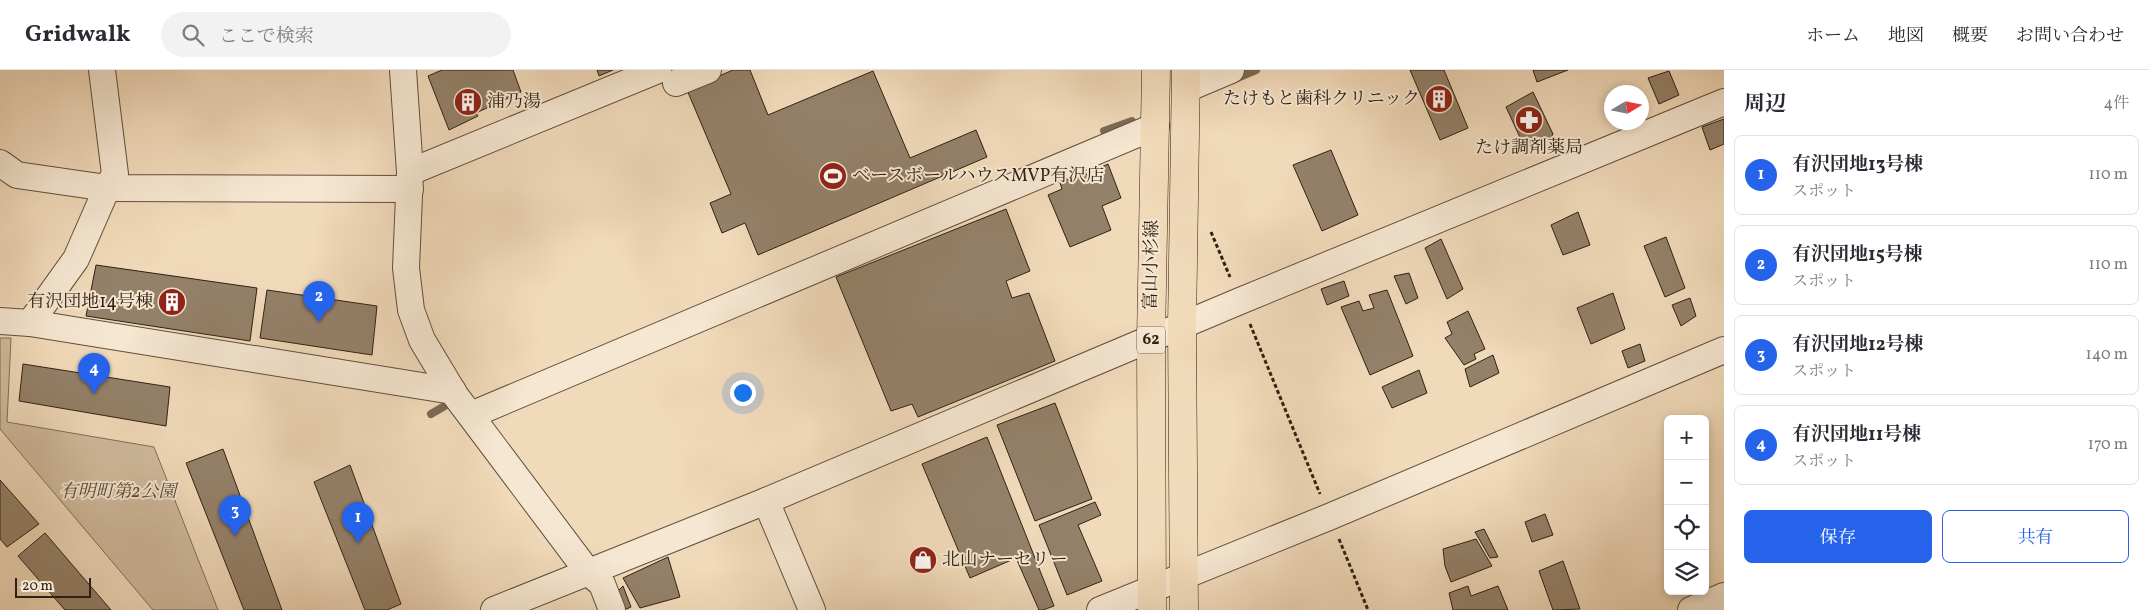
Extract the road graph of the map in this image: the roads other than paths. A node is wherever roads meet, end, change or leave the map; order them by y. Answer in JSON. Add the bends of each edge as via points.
{"nodes":[{"id":1,"x":102,"y":70,"type":"edge"},
{"id":2,"x":403,"y":70,"type":"edge"},
{"id":3,"x":708,"y":70,"type":"edge"},
{"id":4,"x":1156,"y":70,"type":"edge"},
{"id":5,"x":1232,"y":70,"type":"edge"},
{"id":6,"x":667,"y":77,"type":"edge"},
{"id":7,"x":1186,"y":80,"type":"edge"},
{"id":8,"x":1724,"y":102,"type":"edge"},
{"id":9,"x":1156,"y":126,"type":"junction"},
{"id":10,"x":0,"y":163,"type":"edge"},
{"id":11,"x":410,"y":181,"type":"junction"},
{"id":12,"x":107,"y":188,"type":"junction"},
{"id":13,"x":0,"y":321,"type":"edge"},
{"id":14,"x":30,"y":323,"type":"junction"},
{"id":15,"x":1182,"y":326,"type":"junction"},
{"id":16,"x":1150,"y":340,"type":"junction"},
{"id":17,"x":1724,"y":350,"type":"edge"},
{"id":18,"x":453,"y":392,"type":"junction"},
{"id":19,"x":471,"y":415,"type":"junction"},
{"id":20,"x":766,"y":501,"type":"junction"},
{"id":21,"x":588,"y":572,"type":"junction"},
{"id":22,"x":1185,"y":576,"type":"junction"},
{"id":23,"x":1724,"y":596,"type":"edge"},
{"id":24,"x":1152,"y":599,"type":"edge"},
{"id":25,"x":494,"y":610,"type":"edge"},
{"id":26,"x":612,"y":610,"type":"edge"},
{"id":27,"x":812,"y":610,"type":"edge"},
{"id":28,"x":1100,"y":610,"type":"edge"},
{"id":29,"x":1184,"y":610,"type":"edge"},
{"id":30,"x":1691,"y":610,"type":"edge"}],
"edges":[{"from":1,"to":12,"type":"street","via":[[116,174]]},
{"from":2,"to":11,"type":"street"},
{"from":3,"to":6,"type":"street"},
{"from":4,"to":9,"type":"main road","name":"富山小杉線","number":"62"},
{"from":5,"to":7,"type":"street"},
{"from":6,"to":11,"type":"street"},
{"from":7,"to":15,"type":"main road","name":"富山小杉線","number":"62"},
{"from":8,"to":15,"type":"street"},
{"from":9,"to":16,"type":"main road","name":"富山小杉線","number":"62"},
{"from":9,"to":19,"type":"street"},
{"from":10,"to":12,"type":"street","via":[[17,175]]},
{"from":11,"to":12,"type":"street"},
{"from":11,"to":18,"type":"street","via":[[406,268],[411,310],[422,340]]},
{"from":12,"to":14,"type":"street","via":[[76,259]]},
{"from":13,"to":14,"type":"street"},
{"from":14,"to":18,"type":"street"},
{"from":15,"to":16,"type":"street"},
{"from":15,"to":22,"type":"main road","name":"富山小杉線","number":"62"},
{"from":16,"to":20,"type":"street"},
{"from":16,"to":24,"type":"main road","name":"富山小杉線","number":"62"},
{"from":17,"to":22,"type":"street"},
{"from":18,"to":19,"type":"street"},
{"from":19,"to":21,"type":"street"},
{"from":20,"to":21,"type":"street"},
{"from":20,"to":27,"type":"street"},
{"from":21,"to":25,"type":"street"},
{"from":21,"to":26,"type":"street","via":[[602,584]]},
{"from":22,"to":24,"type":"street"},
{"from":22,"to":29,"type":"main road","name":"富山小杉線","number":"62"},
{"from":23,"to":30,"type":"street"},
{"from":24,"to":28,"type":"street"}]}
